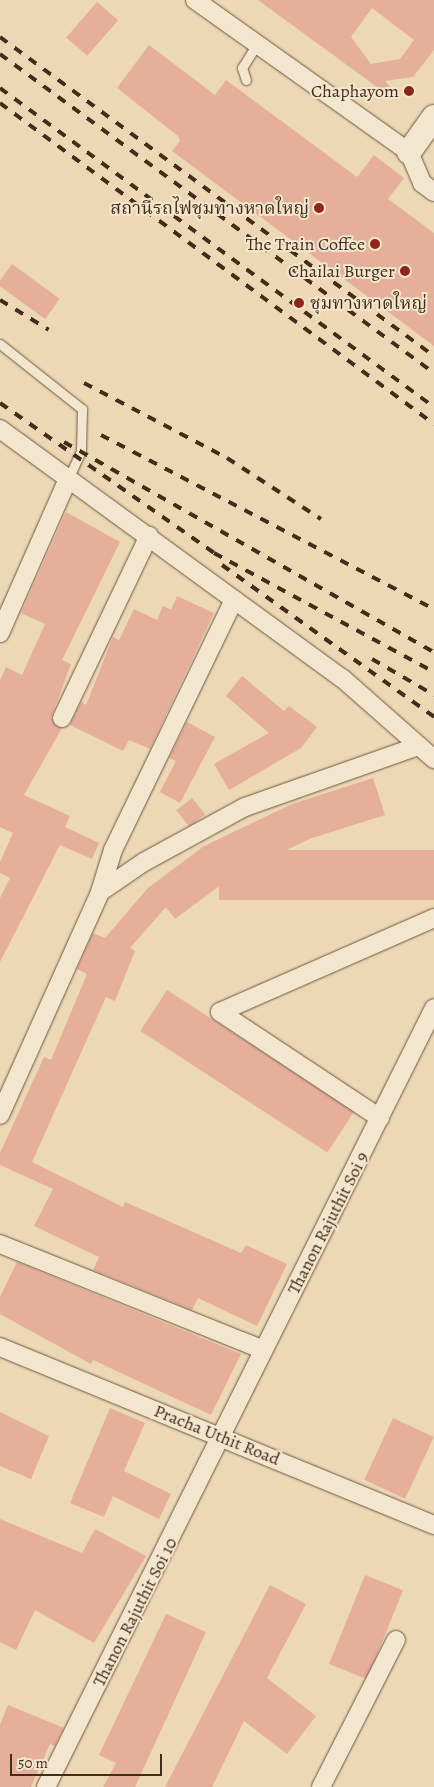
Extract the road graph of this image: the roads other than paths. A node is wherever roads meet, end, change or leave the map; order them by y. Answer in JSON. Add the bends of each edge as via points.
{"nodes":[{"id":1,"x":195,"y":0,"type":"edge"},
{"id":2,"x":258,"y":42,"type":"junction"},
{"id":3,"x":246,"y":80,"type":"dead end"},
{"id":4,"x":434,"y":117,"type":"edge"},
{"id":5,"x":409,"y":152,"type":"junction"},
{"id":6,"x":434,"y":192,"type":"edge"},
{"id":7,"x":0,"y":344,"type":"edge"},
{"id":8,"x":0,"y":428,"type":"edge"},
{"id":9,"x":68,"y":479,"type":"junction"},
{"id":10,"x":149,"y":536,"type":"junction"},
{"id":11,"x":234,"y":600,"type":"junction"},
{"id":12,"x":0,"y":633,"type":"edge"},
{"id":13,"x":62,"y":718,"type":"dead end"},
{"id":14,"x":418,"y":746,"type":"junction"},
{"id":15,"x":434,"y":759,"type":"edge"},
{"id":16,"x":100,"y":892,"type":"junction"},
{"id":17,"x":434,"y":918,"type":"edge"},
{"id":18,"x":434,"y":1008,"type":"edge"},
{"id":19,"x":0,"y":1115,"type":"edge"},
{"id":20,"x":380,"y":1118,"type":"junction"},
{"id":21,"x":0,"y":1244,"type":"edge"},
{"id":22,"x":0,"y":1347,"type":"edge"},
{"id":23,"x":264,"y":1350,"type":"junction"},
{"id":24,"x":223,"y":1438,"type":"junction"},
{"id":25,"x":434,"y":1525,"type":"edge"},
{"id":26,"x":396,"y":1640,"type":"dead end"},
{"id":27,"x":46,"y":1787,"type":"edge"},
{"id":28,"x":321,"y":1787,"type":"edge"}],
"edges":[{"from":1,"to":2,"type":"street"},
{"from":2,"to":3,"type":"lane","via":[[242,68]]},
{"from":2,"to":5,"type":"street"},
{"from":4,"to":5,"type":"street"},
{"from":5,"to":6,"type":"street","via":[[422,184]]},
{"from":7,"to":9,"type":"lane","via":[[82,409],[81,451]]},
{"from":8,"to":9,"type":"street"},
{"from":9,"to":10,"type":"street"},
{"from":9,"to":12,"type":"street"},
{"from":10,"to":11,"type":"street"},
{"from":10,"to":13,"type":"street"},
{"from":11,"to":14,"type":"street","via":[[342,678]]},
{"from":11,"to":16,"type":"street","via":[[113,850]]},
{"from":14,"to":15,"type":"street"},
{"from":14,"to":16,"type":"street","via":[[246,807],[144,862]]},
{"from":16,"to":19,"type":"street"},
{"from":17,"to":20,"type":"street","via":[[220,1012]]},
{"from":18,"to":20,"type":"street","name":"Thanon Rajuthit Soi 9"},
{"from":20,"to":23,"type":"street","name":"Thanon Rajuthit Soi 9"},
{"from":21,"to":23,"type":"street"},
{"from":22,"to":24,"type":"street","name":"Pracha Uthit Road"},
{"from":23,"to":24,"type":"street","name":"Thanon Rajuthit Soi 9"},
{"from":24,"to":25,"type":"street","name":"Pracha Uthit Road"},
{"from":24,"to":27,"type":"street","name":"Thanon Rajuthit Soi 10"},
{"from":26,"to":28,"type":"street"}]}
